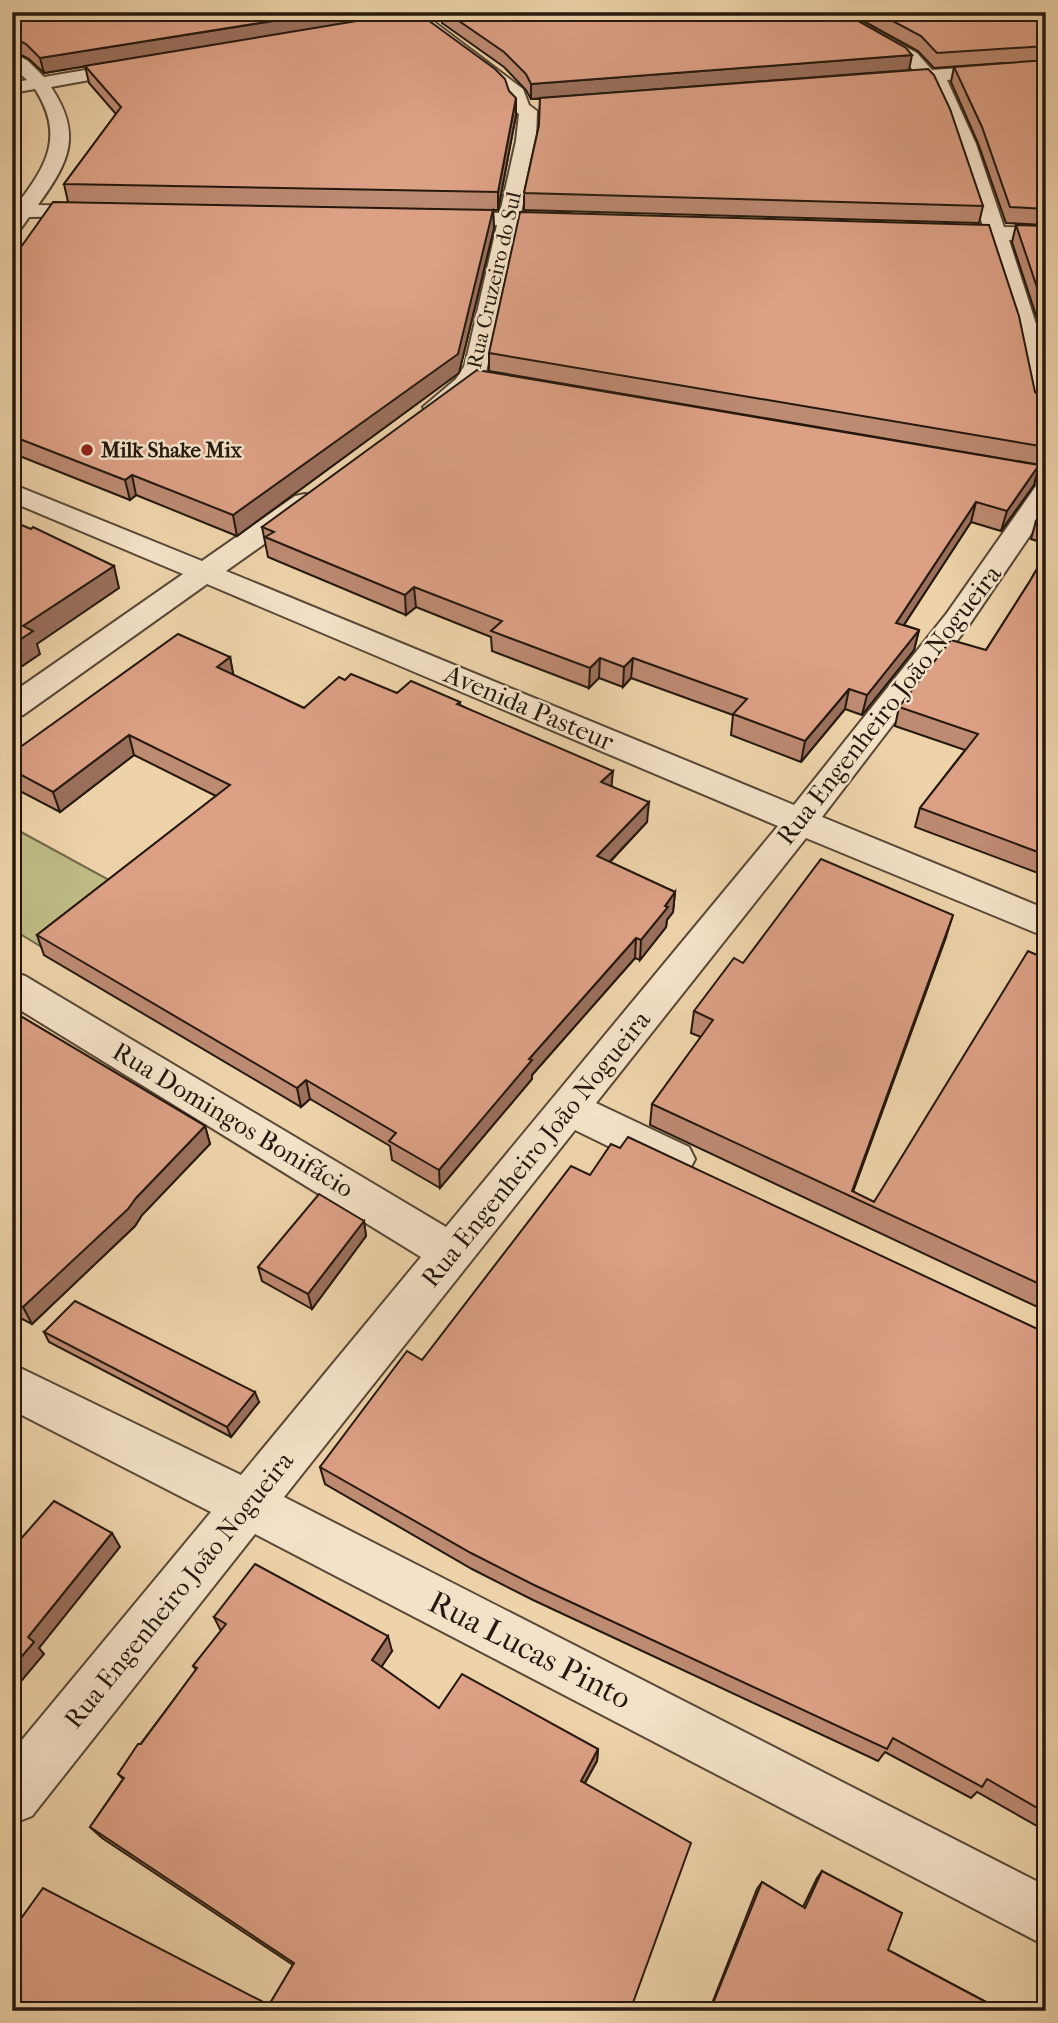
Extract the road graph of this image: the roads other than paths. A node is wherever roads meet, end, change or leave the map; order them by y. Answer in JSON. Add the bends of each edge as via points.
{"nodes":[{"id":1,"x":828,"y":12,"type":"edge"},
{"id":2,"x":418,"y":18,"type":"edge"},
{"id":3,"x":12,"y":57,"type":"edge"},
{"id":4,"x":153,"y":64,"type":"edge"},
{"id":5,"x":1046,"y":67,"type":"edge"},
{"id":6,"x":929,"y":76,"type":"junction"},
{"id":7,"x":860,"y":81,"type":"edge"},
{"id":8,"x":41,"y":83,"type":"junction"},
{"id":9,"x":12,"y":88,"type":"edge"},
{"id":10,"x":548,"y":106,"type":"edge"},
{"id":11,"x":521,"y":108,"type":"junction"},
{"id":12,"x":120,"y":212,"type":"edge"},
{"id":13,"x":16,"y":216,"type":"edge"},
{"id":14,"x":426,"y":217,"type":"edge"},
{"id":15,"x":509,"y":219,"type":"junction"},
{"id":16,"x":592,"y":221,"type":"edge"},
{"id":17,"x":912,"y":231,"type":"edge"},
{"id":18,"x":995,"y":233,"type":"junction"},
{"id":19,"x":1046,"y":234,"type":"edge"},
{"id":20,"x":472,"y":378,"type":"junction"},
{"id":21,"x":499,"y":382,"type":"edge"},
{"id":22,"x":1046,"y":410,"type":"edge"},
{"id":23,"x":414,"y":423,"type":"edge"},
{"id":24,"x":1041,"y":480,"type":"edge"},
{"id":25,"x":328,"y":486,"type":"edge"},
{"id":26,"x":12,"y":492,"type":"edge"},
{"id":27,"x":208,"y":573,"type":"junction"},
{"id":28,"x":12,"y":709,"type":"edge"},
{"id":29,"x":800,"y":822,"type":"junction"},
{"id":30,"x":1046,"y":924,"type":"edge"},
{"id":31,"x":12,"y":986,"type":"edge"},
{"id":32,"x":568,"y":1108,"type":"junction"},
{"id":33,"x":707,"y":1174,"type":"edge"},
{"id":34,"x":453,"y":1254,"type":"junction"},
{"id":35,"x":12,"y":1386,"type":"edge"},
{"id":36,"x":247,"y":1504,"type":"junction"},
{"id":37,"x":12,"y":1796,"type":"edge"},
{"id":38,"x":1046,"y":1917,"type":"edge"}],
"edges":[{"from":1,"to":6,"type":"street","via":[[911,57]]},
{"from":2,"to":11,"type":"street","name":"Rua Cruzeiro do Sul","via":[[517,93]]},
{"from":3,"to":8,"type":"street"},
{"from":4,"to":8,"type":"street"},
{"from":5,"to":6,"type":"street"},
{"from":6,"to":7,"type":"street"},
{"from":6,"to":18,"type":"street","via":[[944,90]]},
{"from":8,"to":9,"type":"street"},
{"from":8,"to":13,"type":"street","via":[[59,126],[60,148]]},
{"from":10,"to":11,"type":"street"},
{"from":11,"to":15,"type":"street","name":"Rua Cruzeiro do Sul","via":[[528,111],[529,120]]},
{"from":12,"to":13,"type":"street"},
{"from":14,"to":15,"type":"street"},
{"from":15,"to":16,"type":"street"},
{"from":15,"to":20,"type":"street","name":"Rua Cruzeiro do Sul"},
{"from":17,"to":18,"type":"street"},
{"from":18,"to":19,"type":"street"},
{"from":18,"to":22,"type":"street","via":[[1029,333]]},
{"from":20,"to":21,"type":"street"},
{"from":20,"to":23,"type":"street","name":"Rua Cruzeiro do Sul"},
{"from":24,"to":29,"type":"street","name":"Rua Engenheiro João Nogueira","via":[[958,619]]},
{"from":25,"to":27,"type":"street"},
{"from":26,"to":27,"type":"street","name":"Avenida Pasteur"},
{"from":27,"to":28,"type":"street"},
{"from":27,"to":29,"type":"street","name":"Avenida Pasteur"},
{"from":29,"to":30,"type":"street","name":"Avenida Pasteur"},
{"from":29,"to":32,"type":"street","name":"Rua Engenheiro João Nogueira"},
{"from":31,"to":34,"type":"street","name":"Rua Domingos Bonifácio"},
{"from":32,"to":33,"type":"street"},
{"from":32,"to":34,"type":"street","name":"Rua Engenheiro João Nogueira"},
{"from":34,"to":36,"type":"street","name":"Rua Engenheiro João Nogueira"},
{"from":35,"to":36,"type":"street","name":"Rua Lucas Pinto"},
{"from":36,"to":37,"type":"street","name":"Rua Engenheiro João Nogueira"},
{"from":36,"to":38,"type":"street","name":"Rua Lucas Pinto"}]}
